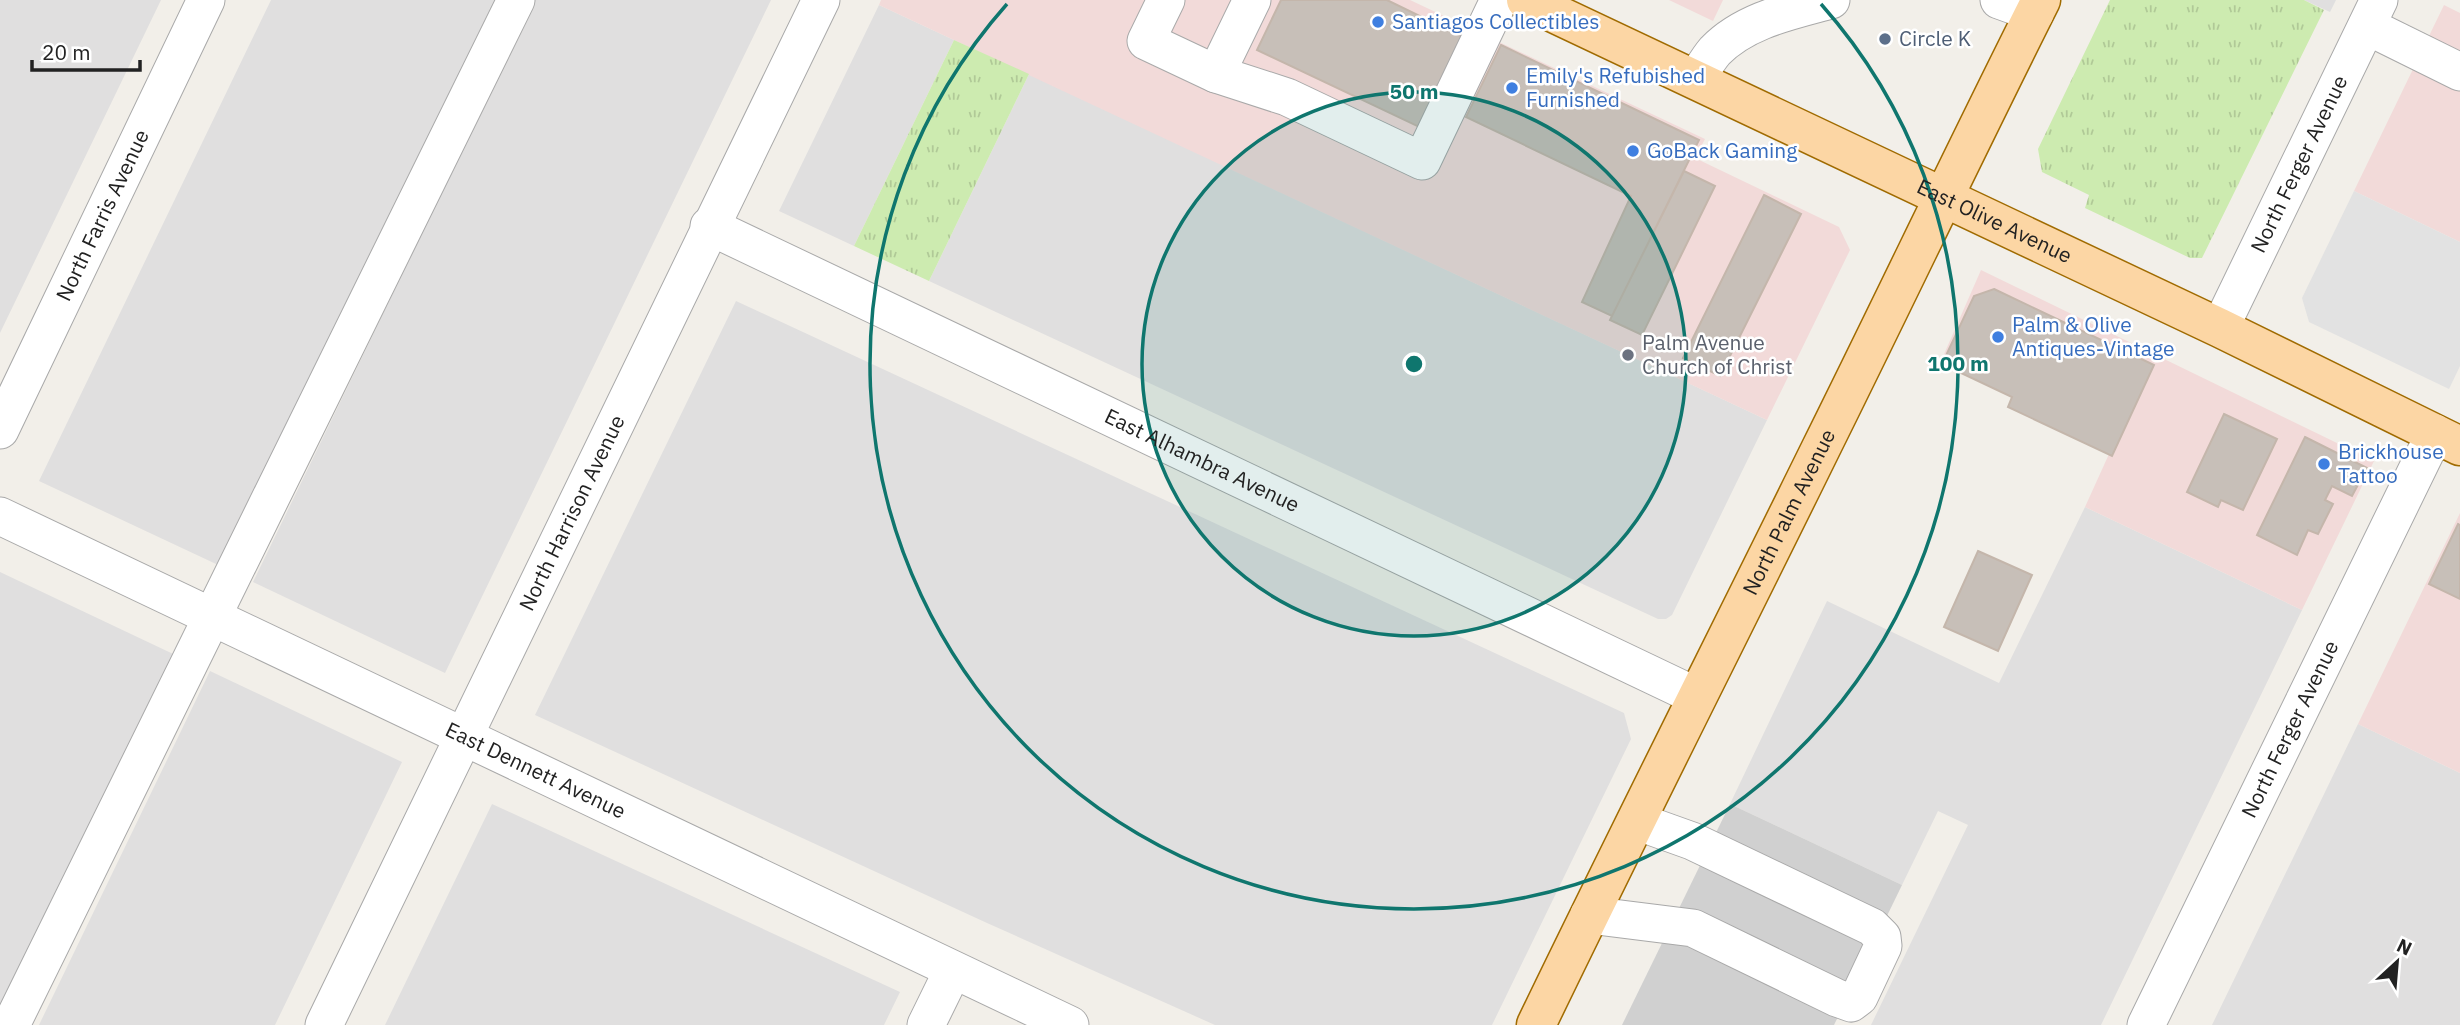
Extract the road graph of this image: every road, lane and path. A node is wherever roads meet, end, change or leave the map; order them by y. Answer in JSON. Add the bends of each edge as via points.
{"nodes":[{"id":1,"x":206,"y":0,"type":"edge"},
{"id":2,"x":516,"y":0,"type":"edge"},
{"id":3,"x":821,"y":0,"type":"edge"},
{"id":4,"x":1166,"y":0,"type":"edge"},
{"id":5,"x":1252,"y":0,"type":"edge"},
{"id":6,"x":1499,"y":0,"type":"edge"},
{"id":7,"x":1526,"y":0,"type":"edge"},
{"id":8,"x":1831,"y":0,"type":"edge"},
{"id":9,"x":1999,"y":0,"type":"edge"},
{"id":10,"x":2038,"y":6,"type":"edge"},
{"id":11,"x":2373,"y":13,"type":"edge"},
{"id":12,"x":2460,"y":72,"type":"edge"},
{"id":13,"x":1216,"y":74,"type":"junction"},
{"id":14,"x":1696,"y":79,"type":"junction"},
{"id":15,"x":1942,"y":196,"type":"junction"},
{"id":16,"x":709,"y":226,"type":"junction"},
{"id":17,"x":2220,"y":328,"type":"junction"},
{"id":18,"x":0,"y":430,"type":"edge"},
{"id":19,"x":2447,"y":440,"type":"edge"},
{"id":20,"x":0,"y":516,"type":"edge"},
{"id":21,"x":213,"y":616,"type":"junction"},
{"id":22,"x":1696,"y":696,"type":"junction"},
{"id":23,"x":462,"y":737,"type":"junction"},
{"id":24,"x":1636,"y":821,"type":"junction"},
{"id":25,"x":1589,"y":915,"type":"junction"},
{"id":26,"x":953,"y":970,"type":"junction"},
{"id":27,"x":1843,"y":1009,"type":"edge"},
{"id":28,"x":11,"y":1025,"type":"edge"},
{"id":29,"x":324,"y":1025,"type":"edge"},
{"id":30,"x":926,"y":1025,"type":"edge"},
{"id":31,"x":1070,"y":1025,"type":"edge"},
{"id":32,"x":1536,"y":1025,"type":"edge"},
{"id":33,"x":2146,"y":1025,"type":"edge"}],
"edges":[{"from":1,"to":18,"type":"street","name":"North Farris Avenue"},
{"from":2,"to":21,"type":"street"},
{"from":3,"to":16,"type":"street","name":"North Harrison Avenue"},
{"from":4,"to":13,"type":"street","via":[[1146,41]]},
{"from":5,"to":13,"type":"street"},
{"from":6,"to":13,"type":"street","via":[[1422,161],[1287,97]]},
{"from":7,"to":14,"type":"main road","name":"East Olive Avenue"},
{"from":8,"to":14,"type":"street","via":[[1747,26],[1715,51]]},
{"from":9,"to":10,"type":"street"},
{"from":10,"to":15,"type":"main road","name":"North Palm Avenue"},
{"from":11,"to":12,"type":"street"},
{"from":11,"to":17,"type":"street","name":"North Ferger Avenue"},
{"from":14,"to":15,"type":"main road","name":"East Olive Avenue"},
{"from":15,"to":17,"type":"main road","name":"East Olive Avenue"},
{"from":15,"to":22,"type":"main road","name":"North Palm Avenue"},
{"from":16,"to":22,"type":"street","name":"East Alhambra Avenue"},
{"from":16,"to":23,"type":"street","name":"North Harrison Avenue"},
{"from":17,"to":19,"type":"main road","name":"East Olive Avenue"},
{"from":19,"to":33,"type":"street","name":"North Ferger Avenue"},
{"from":20,"to":21,"type":"street","name":"East Dennett Avenue"},
{"from":21,"to":23,"type":"street","name":"East Dennett Avenue"},
{"from":21,"to":28,"type":"street"},
{"from":22,"to":24,"type":"main road","name":"North Palm Avenue"},
{"from":23,"to":26,"type":"street","name":"East Dennett Avenue"},
{"from":23,"to":29,"type":"street","name":"North Harrison Avenue"},
{"from":24,"to":25,"type":"main road","name":"North Palm Avenue"},
{"from":24,"to":27,"type":"street","via":[[1692,841],[1872,927],[1882,937],[1883,946],[1859,997]]},
{"from":25,"to":27,"type":"street","via":[[1693,928]]},
{"from":25,"to":32,"type":"main road","name":"North Palm Avenue"},
{"from":26,"to":30,"type":"street"},
{"from":26,"to":31,"type":"street","name":"East Dennett Avenue"}]}
